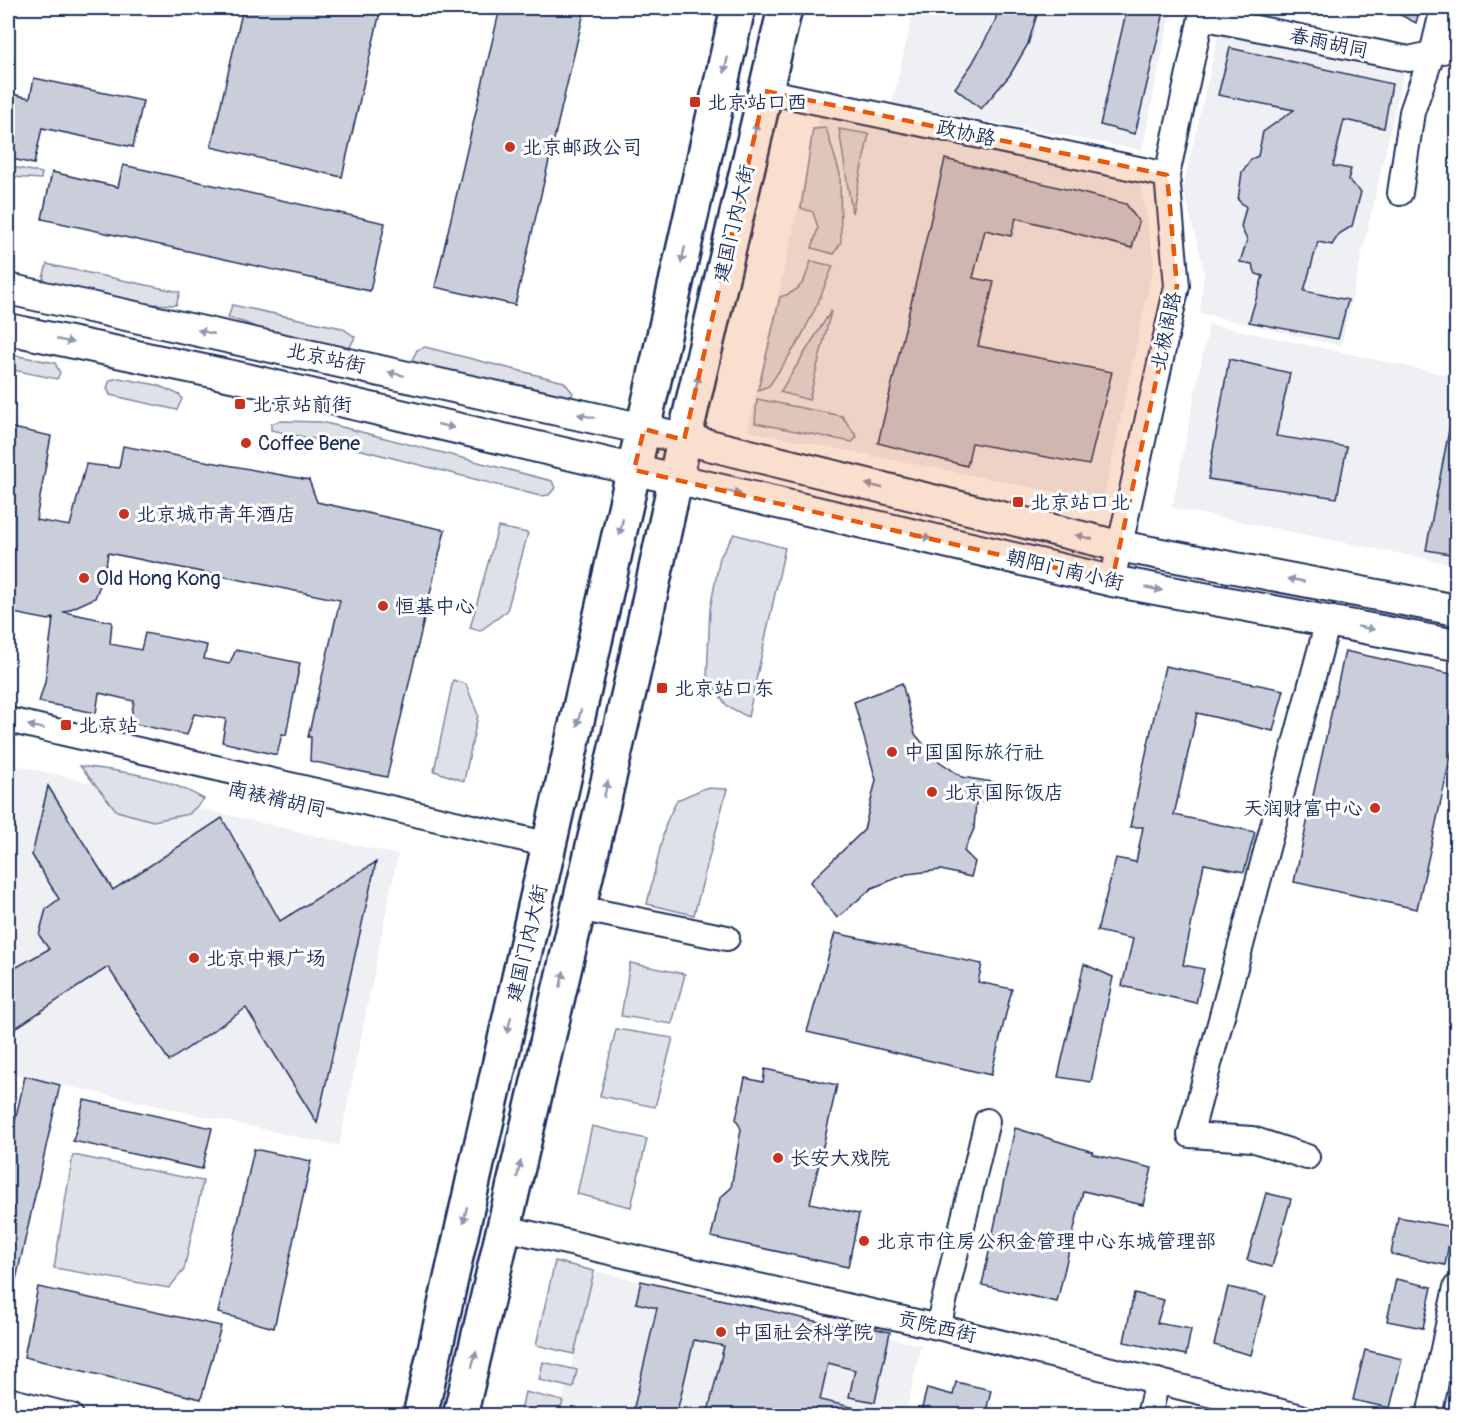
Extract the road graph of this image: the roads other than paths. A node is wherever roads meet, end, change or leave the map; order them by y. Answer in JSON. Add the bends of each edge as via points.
{"nodes":[{"id":1,"x":738,"y":8,"type":"edge"},
{"id":2,"x":785,"y":8,"type":"edge"},
{"id":3,"x":1443,"y":8,"type":"edge"},
{"id":4,"x":1202,"y":12,"type":"edge"},
{"id":5,"x":1456,"y":51,"type":"edge"},
{"id":6,"x":1432,"y":54,"type":"junction"},
{"id":7,"x":765,"y":91,"type":"junction"},
{"id":8,"x":1167,"y":175,"type":"junction"},
{"id":9,"x":1400,"y":193,"type":"dead end"},
{"id":10,"x":8,"y":289,"type":"edge"},
{"id":11,"x":8,"y":329,"type":"edge"},
{"id":12,"x":644,"y":429,"type":"junction"},
{"id":13,"x":684,"y":440,"type":"junction"},
{"id":14,"x":634,"y":470,"type":"junction"},
{"id":15,"x":676,"y":479,"type":"junction"},
{"id":16,"x":1119,"y":546,"type":"junction"},
{"id":17,"x":1112,"y":581,"type":"junction"},
{"id":18,"x":1456,"y":610,"type":"edge"},
{"id":19,"x":1328,"y":621,"type":"junction"},
{"id":20,"x":1456,"y":645,"type":"edge"},
{"id":21,"x":8,"y":720,"type":"edge"},
{"id":22,"x":8,"y":737,"type":"edge"},
{"id":23,"x":548,"y":853,"type":"junction"},
{"id":24,"x":578,"y":908,"type":"junction"},
{"id":25,"x":727,"y":938,"type":"dead end"},
{"id":26,"x":987,"y":1121,"type":"dead end"},
{"id":27,"x":1307,"y":1157,"type":"dead end"},
{"id":28,"x":505,"y":1228,"type":"junction"},
{"id":29,"x":1456,"y":1287,"type":"edge"},
{"id":30,"x":938,"y":1327,"type":"junction"},
{"id":31,"x":1156,"y":1381,"type":"junction"},
{"id":32,"x":8,"y":1400,"type":"edge"},
{"id":33,"x":1287,"y":1414,"type":"edge"},
{"id":34,"x":71,"y":1416,"type":"edge"},
{"id":35,"x":420,"y":1416,"type":"edge"},
{"id":36,"x":460,"y":1416,"type":"edge"},
{"id":37,"x":1149,"y":1416,"type":"edge"},
{"id":38,"x":1429,"y":1416,"type":"edge"}],
"edges":[{"from":1,"to":12,"type":"highway","one_way":true},
{"from":2,"to":7,"type":"highway","name":"建国门内大街"},
{"from":3,"to":6,"type":"street"},
{"from":4,"to":6,"type":"street","name":"春雨胡同","via":[[1409,59]]},
{"from":4,"to":8,"type":"street","name":"北极阁路"},
{"from":5,"to":6,"type":"street","name":"春雨胡同"},
{"from":6,"to":9,"type":"street","via":[[1412,112]]},
{"from":7,"to":8,"type":"street","name":"政协路"},
{"from":13,"to":7,"type":"highway","name":"建国门内大街","one_way":true},
{"from":8,"to":16,"type":"street","name":"北极阁路","via":[[1177,286]]},
{"from":12,"to":10,"type":"main road","name":"北京站街","one_way":true},
{"from":11,"to":14,"type":"main road","name":"北京站街","one_way":true},
{"from":12,"to":13,"type":"main road","name":"北京站街"},
{"from":12,"to":14,"type":"highway","name":"建国门内大街"},
{"from":13,"to":15,"type":"highway","name":"建国门内大街"},
{"from":16,"to":13,"type":"main road","name":"朝阳门南小街","one_way":true},
{"from":14,"to":15,"type":"main road","name":"北京站街"},
{"from":14,"to":23,"type":"highway","name":"建国门内大街","one_way":true},
{"from":15,"to":17,"type":"main road","name":"朝阳门南小街","one_way":true},
{"from":24,"to":15,"type":"highway","one_way":true},
{"from":16,"to":17,"type":"street","name":"北极阁路"},
{"from":18,"to":16,"type":"main road","name":"朝阳门南小街","one_way":true},
{"from":17,"to":19,"type":"main road","name":"朝阳门南小街","one_way":true},
{"from":19,"to":20,"type":"main road","name":"朝阳门南小街","one_way":true},
{"from":19,"to":27,"type":"street","via":[[1190,1135],[1252,1139]]},
{"from":23,"to":21,"type":"street","one_way":true},
{"from":22,"to":23,"type":"street","name":"南裱褙胡同"},
{"from":23,"to":35,"type":"highway","name":"建国门内大街","one_way":true},
{"from":24,"to":25,"type":"street"},
{"from":28,"to":24,"type":"highway","one_way":true},
{"from":26,"to":30,"type":"street"},
{"from":28,"to":30,"type":"street","name":"贡院西街"},
{"from":36,"to":28,"type":"highway","one_way":true},
{"from":29,"to":38,"type":"street"},
{"from":30,"to":31,"type":"street","name":"贡院西街"},
{"from":31,"to":33,"type":"street","name":"贡院西街"},
{"from":31,"to":37,"type":"street"},
{"from":32,"to":34,"type":"street"}]}
